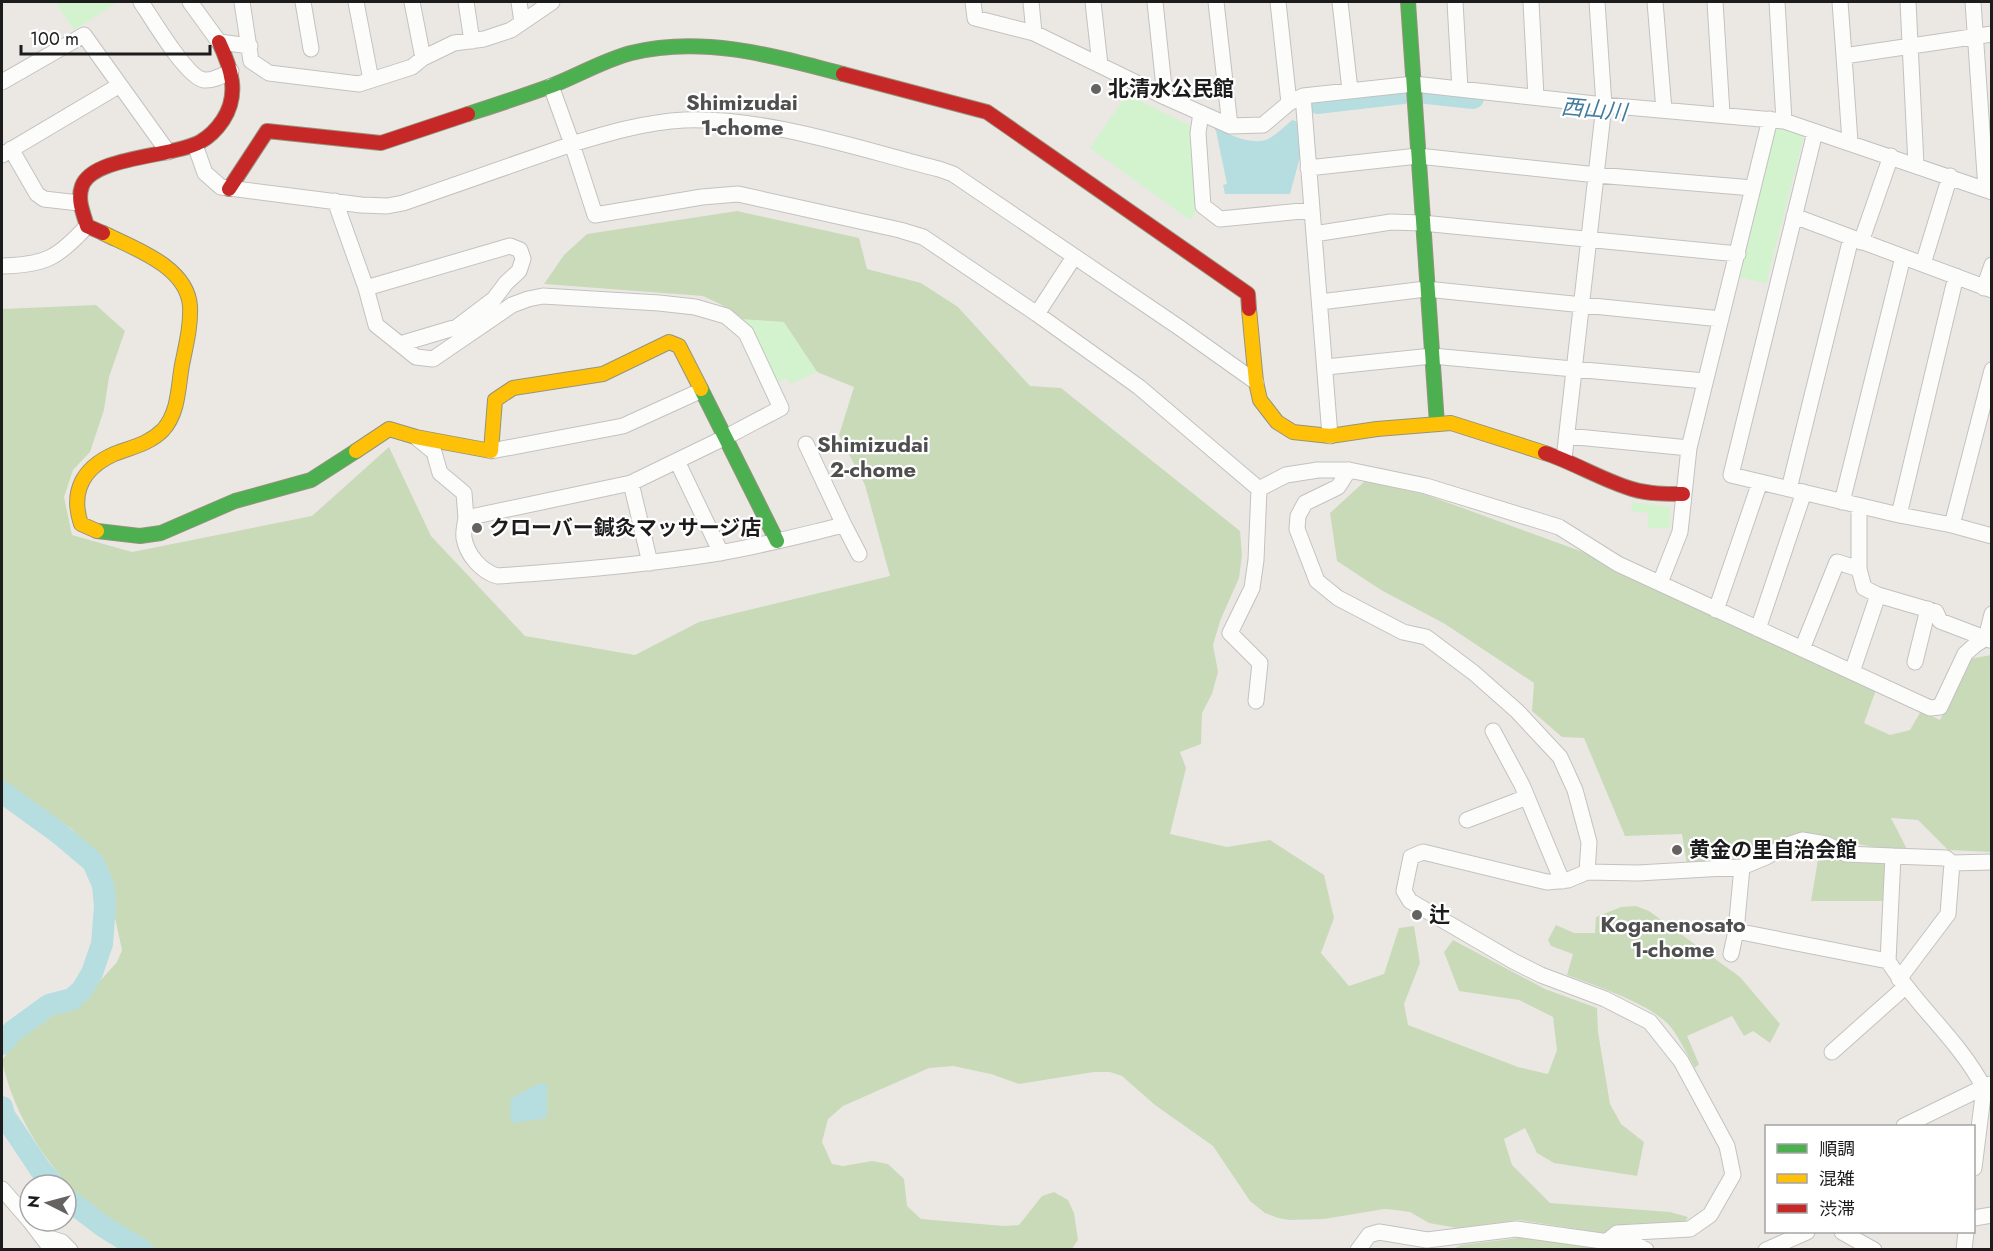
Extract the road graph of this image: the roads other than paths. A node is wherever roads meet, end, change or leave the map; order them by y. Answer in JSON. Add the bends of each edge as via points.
{"nodes":[{"id":1,"x":141,"y":2,"type":"edge"},
{"id":2,"x":190,"y":2,"type":"edge"},
{"id":3,"x":242,"y":2,"type":"edge"},
{"id":4,"x":303,"y":2,"type":"edge"},
{"id":5,"x":356,"y":2,"type":"edge"},
{"id":6,"x":412,"y":2,"type":"edge"},
{"id":7,"x":466,"y":2,"type":"edge"},
{"id":8,"x":519,"y":2,"type":"edge"},
{"id":9,"x":552,"y":2,"type":"edge"},
{"id":10,"x":973,"y":2,"type":"edge"},
{"id":11,"x":1031,"y":2,"type":"edge"},
{"id":12,"x":1093,"y":2,"type":"edge"},
{"id":13,"x":1155,"y":2,"type":"edge"},
{"id":14,"x":1216,"y":2,"type":"edge"},
{"id":15,"x":1278,"y":2,"type":"edge"},
{"id":16,"x":1340,"y":2,"type":"edge"},
{"id":17,"x":1408,"y":2,"type":"edge"},
{"id":18,"x":1455,"y":2,"type":"edge"},
{"id":19,"x":1531,"y":2,"type":"edge"},
{"id":20,"x":1596,"y":2,"type":"edge"},
{"id":21,"x":1655,"y":2,"type":"edge"},
{"id":22,"x":1715,"y":2,"type":"edge"},
{"id":23,"x":1777,"y":2,"type":"edge"},
{"id":24,"x":1840,"y":2,"type":"edge"},
{"id":25,"x":1908,"y":2,"type":"edge"},
{"id":26,"x":1972,"y":2,"type":"edge"},
{"id":27,"x":522,"y":22,"type":"junction"},
{"id":28,"x":1034,"y":33,"type":"junction"},
{"id":29,"x":1992,"y":34,"type":"edge"},
{"id":30,"x":1976,"y":36,"type":"junction"},
{"id":31,"x":472,"y":41,"type":"junction"},
{"id":32,"x":219,"y":42,"type":"junction"},
{"id":33,"x":1911,"y":45,"type":"junction"},
{"id":34,"x":249,"y":46,"type":"junction"},
{"id":35,"x":311,"y":49,"type":"dead end"},
{"id":36,"x":1844,"y":56,"type":"junction"},
{"id":37,"x":423,"y":58,"type":"junction"},
{"id":38,"x":1100,"y":65,"type":"junction"},
{"id":39,"x":231,"y":71,"type":"junction"},
{"id":40,"x":371,"y":80,"type":"junction"},
{"id":41,"x":2,"y":82,"type":"edge"},
{"id":42,"x":1414,"y":84,"type":"junction"},
{"id":43,"x":120,"y":85,"type":"junction"},
{"id":44,"x":551,"y":86,"type":"junction"},
{"id":45,"x":1461,"y":89,"type":"junction"},
{"id":46,"x":1350,"y":90,"type":"junction"},
{"id":47,"x":1165,"y":97,"type":"junction"},
{"id":48,"x":1536,"y":97,"type":"junction"},
{"id":49,"x":1296,"y":100,"type":"junction"},
{"id":50,"x":1604,"y":105,"type":"junction"},
{"id":51,"x":1664,"y":110,"type":"junction"},
{"id":52,"x":1201,"y":113,"type":"junction"},
{"id":53,"x":1722,"y":114,"type":"junction"},
{"id":54,"x":1777,"y":120,"type":"junction"},
{"id":55,"x":1230,"y":126,"type":"junction"},
{"id":56,"x":1815,"y":132,"type":"junction"},
{"id":57,"x":1850,"y":142,"type":"junction"},
{"id":58,"x":572,"y":144,"type":"junction"},
{"id":59,"x":195,"y":145,"type":"junction"},
{"id":60,"x":6,"y":152,"type":"edge"},
{"id":61,"x":168,"y":152,"type":"junction"},
{"id":62,"x":1418,"y":156,"type":"junction"},
{"id":63,"x":1891,"y":156,"type":"junction"},
{"id":64,"x":1916,"y":165,"type":"junction"},
{"id":65,"x":1308,"y":168,"type":"junction"},
{"id":66,"x":1597,"y":175,"type":"junction"},
{"id":67,"x":1950,"y":177,"type":"junction"},
{"id":68,"x":1753,"y":188,"type":"junction"},
{"id":69,"x":229,"y":189,"type":"junction"},
{"id":70,"x":1989,"y":191,"type":"edge"},
{"id":71,"x":335,"y":201,"type":"junction"},
{"id":72,"x":79,"y":203,"type":"junction"},
{"id":73,"x":1312,"y":210,"type":"junction"},
{"id":74,"x":1794,"y":216,"type":"junction"},
{"id":75,"x":1422,"y":224,"type":"junction"},
{"id":76,"x":87,"y":226,"type":"junction"},
{"id":77,"x":1314,"y":234,"type":"junction"},
{"id":78,"x":1590,"y":239,"type":"junction"},
{"id":79,"x":1856,"y":240,"type":"junction"},
{"id":80,"x":1738,"y":254,"type":"junction"},
{"id":81,"x":1074,"y":256,"type":"junction"},
{"id":82,"x":1903,"y":257,"type":"junction"},
{"id":83,"x":1923,"y":264,"type":"junction"},
{"id":84,"x":1992,"y":265,"type":"edge"},
{"id":85,"x":2,"y":266,"type":"edge"},
{"id":86,"x":1956,"y":276,"type":"junction"},
{"id":87,"x":366,"y":288,"type":"junction"},
{"id":88,"x":1426,"y":289,"type":"junction"},
{"id":89,"x":1988,"y":289,"type":"edge"},
{"id":90,"x":1320,"y":302,"type":"junction"},
{"id":91,"x":1583,"y":305,"type":"junction"},
{"id":92,"x":1037,"y":314,"type":"junction"},
{"id":93,"x":1721,"y":319,"type":"junction"},
{"id":94,"x":400,"y":344,"type":"junction"},
{"id":95,"x":1432,"y":356,"type":"junction"},
{"id":96,"x":1326,"y":366,"type":"junction"},
{"id":97,"x":1575,"y":369,"type":"junction"},
{"id":98,"x":1992,"y":370,"type":"edge"},
{"id":99,"x":1705,"y":381,"type":"junction"},
{"id":100,"x":1256,"y":382,"type":"junction"},
{"id":101,"x":700,"y":391,"type":"junction"},
{"id":102,"x":1437,"y":424,"type":"junction"},
{"id":103,"x":1330,"y":436,"type":"junction"},
{"id":104,"x":1567,"y":436,"type":"junction"},
{"id":105,"x":416,"y":437,"type":"junction"},
{"id":106,"x":726,"y":437,"type":"junction"},
{"id":107,"x":806,"y":444,"type":"dead end"},
{"id":108,"x":1689,"y":448,"type":"junction"},
{"id":109,"x":491,"y":451,"type":"junction"},
{"id":110,"x":1564,"y":459,"type":"junction"},
{"id":111,"x":677,"y":461,"type":"junction"},
{"id":112,"x":1349,"y":470,"type":"junction"},
{"id":113,"x":1760,"y":482,"type":"junction"},
{"id":114,"x":631,"y":483,"type":"junction"},
{"id":115,"x":1258,"y":489,"type":"junction"},
{"id":116,"x":1789,"y":489,"type":"junction"},
{"id":117,"x":1804,"y":492,"type":"junction"},
{"id":118,"x":1683,"y":494,"type":"junction"},
{"id":119,"x":1842,"y":502,"type":"junction"},
{"id":120,"x":1859,"y":506,"type":"junction"},
{"id":121,"x":1899,"y":515,"type":"junction"},
{"id":122,"x":466,"y":518,"type":"junction"},
{"id":123,"x":844,"y":525,"type":"junction"},
{"id":124,"x":1952,"y":525,"type":"junction"},
{"id":125,"x":1992,"y":536,"type":"edge"},
{"id":126,"x":777,"y":541,"type":"junction"},
{"id":127,"x":721,"y":553,"type":"junction"},
{"id":128,"x":859,"y":554,"type":"dead end"},
{"id":129,"x":650,"y":563,"type":"junction"},
{"id":130,"x":1859,"y":569,"type":"junction"},
{"id":131,"x":1660,"y":583,"type":"junction"},
{"id":132,"x":1878,"y":595,"type":"junction"},
{"id":133,"x":1928,"y":609,"type":"junction"},
{"id":134,"x":1716,"y":610,"type":"junction"},
{"id":135,"x":1992,"y":614,"type":"edge"},
{"id":136,"x":1758,"y":629,"type":"junction"},
{"id":137,"x":1989,"y":640,"type":"edge"},
{"id":138,"x":1802,"y":649,"type":"junction"},
{"id":139,"x":1915,"y":662,"type":"dead end"},
{"id":140,"x":1852,"y":672,"type":"junction"},
{"id":141,"x":1256,"y":701,"type":"dead end"},
{"id":142,"x":1493,"y":731,"type":"dead end"},
{"id":143,"x":1527,"y":797,"type":"junction"},
{"id":144,"x":1467,"y":820,"type":"dead end"},
{"id":145,"x":1893,"y":856,"type":"junction"},
{"id":146,"x":1992,"y":862,"type":"edge"},
{"id":147,"x":1952,"y":863,"type":"junction"},
{"id":148,"x":1742,"y":867,"type":"junction"},
{"id":149,"x":1587,"y":872,"type":"junction"},
{"id":150,"x":1562,"y":881,"type":"junction"},
{"id":151,"x":1736,"y":931,"type":"junction"},
{"id":152,"x":1731,"y":954,"type":"dead end"},
{"id":153,"x":1888,"y":961,"type":"junction"},
{"id":154,"x":1902,"y":983,"type":"junction"},
{"id":155,"x":1832,"y":1052,"type":"dead end"},
{"id":156,"x":1988,"y":1085,"type":"edge"},
{"id":157,"x":1913,"y":1124,"type":"edge"},
{"id":158,"x":1975,"y":1162,"type":"edge"},
{"id":159,"x":2,"y":1190,"type":"edge"},
{"id":160,"x":18,"y":1208,"type":"edge"},
{"id":161,"x":1992,"y":1215,"type":"edge"},
{"id":162,"x":1975,"y":1218,"type":"edge"},
{"id":163,"x":40,"y":1233,"type":"edge"},
{"id":164,"x":1805,"y":1233,"type":"edge"},
{"id":165,"x":1844,"y":1233,"type":"edge"},
{"id":166,"x":1966,"y":1233,"type":"edge"},
{"id":167,"x":43,"y":1236,"type":"junction"},
{"id":168,"x":1606,"y":1242,"type":"junction"},
{"id":169,"x":52,"y":1250,"type":"edge"},
{"id":170,"x":70,"y":1250,"type":"edge"},
{"id":171,"x":1358,"y":1250,"type":"edge"},
{"id":172,"x":1646,"y":1250,"type":"edge"},
{"id":173,"x":1766,"y":1250,"type":"edge"},
{"id":174,"x":1874,"y":1250,"type":"edge"},
{"id":175,"x":1964,"y":1250,"type":"edge"}],
"edges":[{"from":1,"to":39,"type":"street","via":[[195,75],[203,80]]},
{"from":2,"to":32,"type":"street"},
{"from":3,"to":34,"type":"street"},
{"from":4,"to":35,"type":"street"},
{"from":5,"to":40,"type":"street"},
{"from":6,"to":37,"type":"street"},
{"from":7,"to":31,"type":"street"},
{"from":8,"to":27,"type":"street"},
{"from":9,"to":27,"type":"street"},
{"from":10,"to":28,"type":"street","via":[[975,18]]},
{"from":11,"to":28,"type":"street"},
{"from":12,"to":38,"type":"street"},
{"from":13,"to":47,"type":"street"},
{"from":14,"to":55,"type":"street"},
{"from":15,"to":49,"type":"street"},
{"from":16,"to":46,"type":"street"},
{"from":17,"to":42,"type":"street"},
{"from":18,"to":45,"type":"street"},
{"from":19,"to":48,"type":"street"},
{"from":20,"to":50,"type":"street"},
{"from":21,"to":51,"type":"street"},
{"from":22,"to":53,"type":"street"},
{"from":23,"to":54,"type":"street"},
{"from":24,"to":36,"type":"street"},
{"from":25,"to":33,"type":"street"},
{"from":26,"to":30,"type":"street"},
{"from":27,"to":31,"type":"street","via":[[511,30]]},
{"from":28,"to":38,"type":"street"},
{"from":29,"to":30,"type":"street"},
{"from":30,"to":33,"type":"street"},
{"from":30,"to":70,"type":"street"},
{"from":31,"to":37,"type":"street","via":[[454,43]]},
{"from":32,"to":34,"type":"street"},
{"from":32,"to":39,"type":"street"},
{"from":33,"to":36,"type":"street"},
{"from":33,"to":64,"type":"street"},
{"from":34,"to":40,"type":"street","via":[[251,61],[269,73],[359,84]]},
{"from":36,"to":57,"type":"street"},
{"from":37,"to":40,"type":"street","via":[[412,67]]},
{"from":38,"to":47,"type":"street"},
{"from":39,"to":59,"type":"street","via":[[231,106],[222,122]]},
{"from":41,"to":43,"type":"street","via":[[84,35]]},
{"from":42,"to":45,"type":"street"},
{"from":42,"to":46,"type":"street"},
{"from":42,"to":62,"type":"street"},
{"from":43,"to":60,"type":"street"},
{"from":43,"to":61,"type":"street"},
{"from":44,"to":58,"type":"street"},
{"from":44,"to":69,"type":"street","via":[[381,143],[267,131]]},
{"from":44,"to":100,"type":"street","via":[[630,53],[674,46],[721,47],[787,59],[987,112],[1248,294]]},
{"from":45,"to":48,"type":"street"},
{"from":46,"to":49,"type":"street"},
{"from":47,"to":52,"type":"street"},
{"from":48,"to":50,"type":"street"},
{"from":49,"to":55,"type":"street","via":[[1263,125]]},
{"from":49,"to":65,"type":"street"},
{"from":50,"to":51,"type":"street"},
{"from":50,"to":66,"type":"street"},
{"from":51,"to":53,"type":"street"},
{"from":52,"to":55,"type":"street"},
{"from":52,"to":73,"type":"street","via":[[1198,134],[1203,206],[1220,219]]},
{"from":53,"to":54,"type":"street"},
{"from":54,"to":56,"type":"street"},
{"from":54,"to":68,"type":"street"},
{"from":56,"to":57,"type":"street"},
{"from":56,"to":74,"type":"street"},
{"from":57,"to":63,"type":"street"},
{"from":58,"to":71,"type":"street","via":[[403,203],[387,206]]},
{"from":58,"to":81,"type":"street","via":[[648,124],[683,120],[760,125],[953,174]]},
{"from":58,"to":92,"type":"street","via":[[595,215],[702,197],[738,194],[760,198],[923,237]]},
{"from":59,"to":61,"type":"street"},
{"from":59,"to":69,"type":"street","via":[[205,173]]},
{"from":60,"to":72,"type":"street","via":[[44,199]]},
{"from":61,"to":72,"type":"street","via":[[93,172],[79,191]]},
{"from":62,"to":65,"type":"street"},
{"from":62,"to":66,"type":"street"},
{"from":62,"to":75,"type":"street"},
{"from":63,"to":64,"type":"street"},
{"from":63,"to":79,"type":"street"},
{"from":64,"to":67,"type":"street"},
{"from":65,"to":73,"type":"street"},
{"from":66,"to":68,"type":"street"},
{"from":66,"to":78,"type":"street"},
{"from":67,"to":70,"type":"street"},
{"from":67,"to":83,"type":"street"},
{"from":68,"to":80,"type":"street"},
{"from":69,"to":71,"type":"street"},
{"from":71,"to":87,"type":"street"},
{"from":72,"to":76,"type":"street"},
{"from":73,"to":77,"type":"street"},
{"from":74,"to":79,"type":"street"},
{"from":74,"to":113,"type":"street","via":[[1731,475]]},
{"from":75,"to":77,"type":"street","via":[[1391,222]]},
{"from":75,"to":78,"type":"street"},
{"from":75,"to":88,"type":"street"},
{"from":76,"to":85,"type":"street","via":[[69,246],[47,261]]},
{"from":76,"to":105,"type":"street","via":[[170,268],[189,297],[189,311],[171,416],[160,432],[141,446],[106,458],[92,469],[75,498],[81,524],[109,533],[161,533],[235,501],[311,480],[389,429]]},
{"from":77,"to":90,"type":"street"},
{"from":78,"to":80,"type":"street"},
{"from":78,"to":91,"type":"street"},
{"from":79,"to":82,"type":"street"},
{"from":79,"to":116,"type":"street"},
{"from":80,"to":93,"type":"street"},
{"from":81,"to":92,"type":"street"},
{"from":81,"to":100,"type":"street"},
{"from":82,"to":83,"type":"street"},
{"from":82,"to":119,"type":"street"},
{"from":83,"to":86,"type":"street"},
{"from":84,"to":89,"type":"street"},
{"from":86,"to":89,"type":"street"},
{"from":86,"to":121,"type":"street"},
{"from":87,"to":94,"type":"street","via":[[376,325]]},
{"from":87,"to":94,"type":"street","via":[[510,246],[520,250],[524,259],[519,271],[494,299],[457,327]]},
{"from":88,"to":90,"type":"street"},
{"from":88,"to":91,"type":"street"},
{"from":88,"to":95,"type":"street"},
{"from":90,"to":96,"type":"street"},
{"from":91,"to":93,"type":"street"},
{"from":91,"to":97,"type":"street"},
{"from":92,"to":115,"type":"street","via":[[1139,387]]},
{"from":93,"to":99,"type":"street"},
{"from":94,"to":106,"type":"street","via":[[416,357],[433,359],[512,305],[543,296],[695,307],[726,316],[746,333],[781,408]]},
{"from":95,"to":96,"type":"street"},
{"from":95,"to":97,"type":"street"},
{"from":95,"to":102,"type":"street"},
{"from":96,"to":103,"type":"street"},
{"from":97,"to":99,"type":"street"},
{"from":97,"to":104,"type":"street"},
{"from":98,"to":124,"type":"street"},
{"from":99,"to":108,"type":"street"},
{"from":100,"to":103,"type":"street","via":[[1260,400],[1277,422],[1293,432]]},
{"from":101,"to":106,"type":"street"},
{"from":101,"to":109,"type":"street","via":[[623,426]]},
{"from":101,"to":109,"type":"street","via":[[679,346],[669,342],[603,374],[513,388],[495,400]]},
{"from":102,"to":103,"type":"street"},
{"from":102,"to":110,"type":"street","via":[[1451,423]]},
{"from":104,"to":108,"type":"street"},
{"from":104,"to":110,"type":"street"},
{"from":105,"to":109,"type":"street"},
{"from":105,"to":122,"type":"street","via":[[434,452],[440,473],[464,493]]},
{"from":106,"to":111,"type":"street"},
{"from":106,"to":126,"type":"street"},
{"from":107,"to":123,"type":"street"},
{"from":108,"to":118,"type":"street"},
{"from":110,"to":118,"type":"street","via":[[1631,489]]},
{"from":111,"to":114,"type":"street"},
{"from":111,"to":127,"type":"street"},
{"from":112,"to":115,"type":"street","via":[[1286,475]]},
{"from":112,"to":131,"type":"street","via":[[1426,486],[1559,527],[1618,564]]},
{"from":112,"to":149,"type":"street","via":[[1338,487],[1305,503],[1298,516],[1297,529],[1317,581],[1338,598],[1403,632],[1426,637],[1517,711],[1560,757],[1575,790],[1589,842]]},
{"from":113,"to":116,"type":"street"},
{"from":113,"to":134,"type":"street"},
{"from":114,"to":122,"type":"street"},
{"from":114,"to":129,"type":"street"},
{"from":115,"to":141,"type":"street","via":[[1252,588],[1230,633],[1260,663]]},
{"from":116,"to":117,"type":"street"},
{"from":117,"to":119,"type":"street"},
{"from":117,"to":136,"type":"street"},
{"from":118,"to":131,"type":"street","via":[[1680,532]]},
{"from":119,"to":120,"type":"street"},
{"from":120,"to":121,"type":"street"},
{"from":120,"to":130,"type":"street"},
{"from":121,"to":124,"type":"street"},
{"from":122,"to":129,"type":"street","via":[[464,537],[471,557],[497,576]]},
{"from":123,"to":126,"type":"street"},
{"from":123,"to":128,"type":"street"},
{"from":124,"to":125,"type":"street"},
{"from":126,"to":127,"type":"street"},
{"from":127,"to":129,"type":"street"},
{"from":130,"to":132,"type":"street","via":[[1864,588]]},
{"from":130,"to":138,"type":"street","via":[[1837,562]]},
{"from":131,"to":134,"type":"street"},
{"from":132,"to":133,"type":"street"},
{"from":132,"to":140,"type":"street"},
{"from":133,"to":137,"type":"street","via":[[1936,612],[1940,621]]},
{"from":133,"to":139,"type":"street"},
{"from":134,"to":136,"type":"street"},
{"from":135,"to":137,"type":"street"},
{"from":136,"to":138,"type":"street"},
{"from":137,"to":140,"type":"street","via":[[1965,654],[1940,707],[1930,708]]},
{"from":138,"to":140,"type":"street"},
{"from":142,"to":143,"type":"street"},
{"from":143,"to":144,"type":"street"},
{"from":143,"to":150,"type":"street"},
{"from":145,"to":147,"type":"street","via":[[1946,858]]},
{"from":145,"to":148,"type":"street","via":[[1846,854],[1826,844],[1802,840]]},
{"from":145,"to":153,"type":"street"},
{"from":146,"to":147,"type":"street"},
{"from":147,"to":154,"type":"street","via":[[1948,914]]},
{"from":148,"to":149,"type":"street"},
{"from":148,"to":151,"type":"street"},
{"from":149,"to":150,"type":"street"},
{"from":150,"to":168,"type":"street","via":[[1547,882],[1423,852],[1411,857],[1404,891],[1410,901],[1513,961],[1650,1022],[1681,1061],[1728,1146],[1733,1175],[1710,1215],[1690,1229],[1617,1233]]},
{"from":151,"to":152,"type":"street"},
{"from":151,"to":153,"type":"street"},
{"from":153,"to":154,"type":"street"},
{"from":154,"to":155,"type":"street"},
{"from":154,"to":156,"type":"street"},
{"from":156,"to":157,"type":"street"},
{"from":156,"to":158,"type":"street"},
{"from":159,"to":160,"type":"street"},
{"from":161,"to":162,"type":"street"},
{"from":163,"to":167,"type":"street"},
{"from":164,"to":173,"type":"street"},
{"from":165,"to":174,"type":"street"},
{"from":166,"to":175,"type":"street"},
{"from":167,"to":169,"type":"street"},
{"from":167,"to":170,"type":"street","via":[[62,1242]]},
{"from":168,"to":171,"type":"street","via":[[1527,1230],[1427,1240],[1379,1232],[1369,1234]]},
{"from":168,"to":172,"type":"street"}]}
